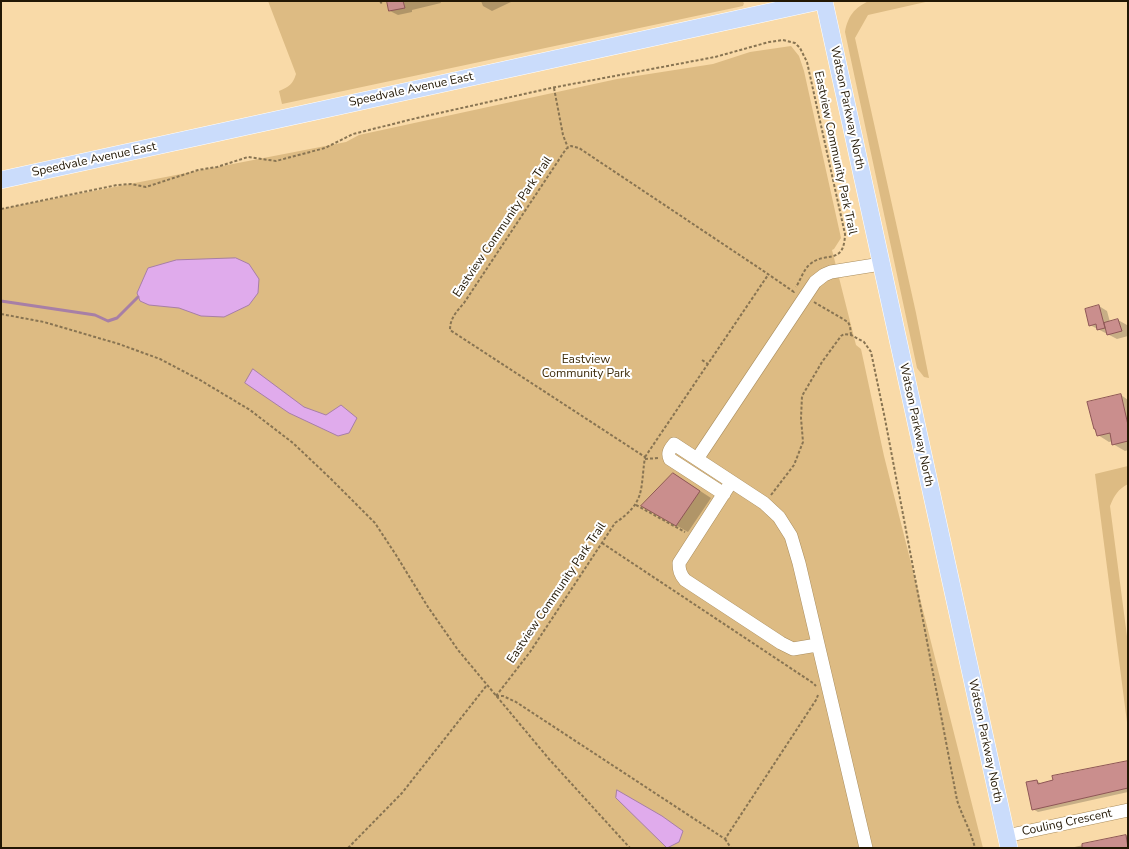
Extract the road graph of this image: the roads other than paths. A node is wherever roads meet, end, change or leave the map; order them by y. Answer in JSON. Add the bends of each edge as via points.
{"nodes":[{"id":1,"x":820,"y":1,"type":"edge"},
{"id":2,"x":824,"y":1,"type":"edge"},
{"id":3,"x":1,"y":180,"type":"edge"},
{"id":4,"x":881,"y":264,"type":"junction"},
{"id":5,"x":697,"y":459,"type":"junction"},
{"id":6,"x":732,"y":482,"type":"junction"},
{"id":7,"x":724,"y":494,"type":"junction"},
{"id":8,"x":817,"y":645,"type":"junction"},
{"id":9,"x":1128,"y":810,"type":"edge"},
{"id":10,"x":1008,"y":842,"type":"edge"},
{"id":11,"x":866,"y":848,"type":"edge"}],
"edges":[{"from":1,"to":3,"type":"main road","name":"Speedvale Avenue East"},
{"from":2,"to":4,"type":"main road","name":"Watson Parkway North"},
{"from":4,"to":5,"type":"street","via":[[831,272],[799,295]]},
{"from":4,"to":10,"type":"main road","name":"Watson Parkway North"},
{"from":5,"to":6,"type":"street"},
{"from":5,"to":7,"type":"street","via":[[674,444],[668,456]]},
{"from":6,"to":7,"type":"street"},
{"from":6,"to":8,"type":"street","via":[[764,503],[779,517],[791,536]]},
{"from":7,"to":8,"type":"street","via":[[679,562],[681,575],[788,647],[793,649]]},
{"from":8,"to":11,"type":"street","via":[[824,692]]},
{"from":9,"to":10,"type":"street","name":"Couling Crescent"}]}
